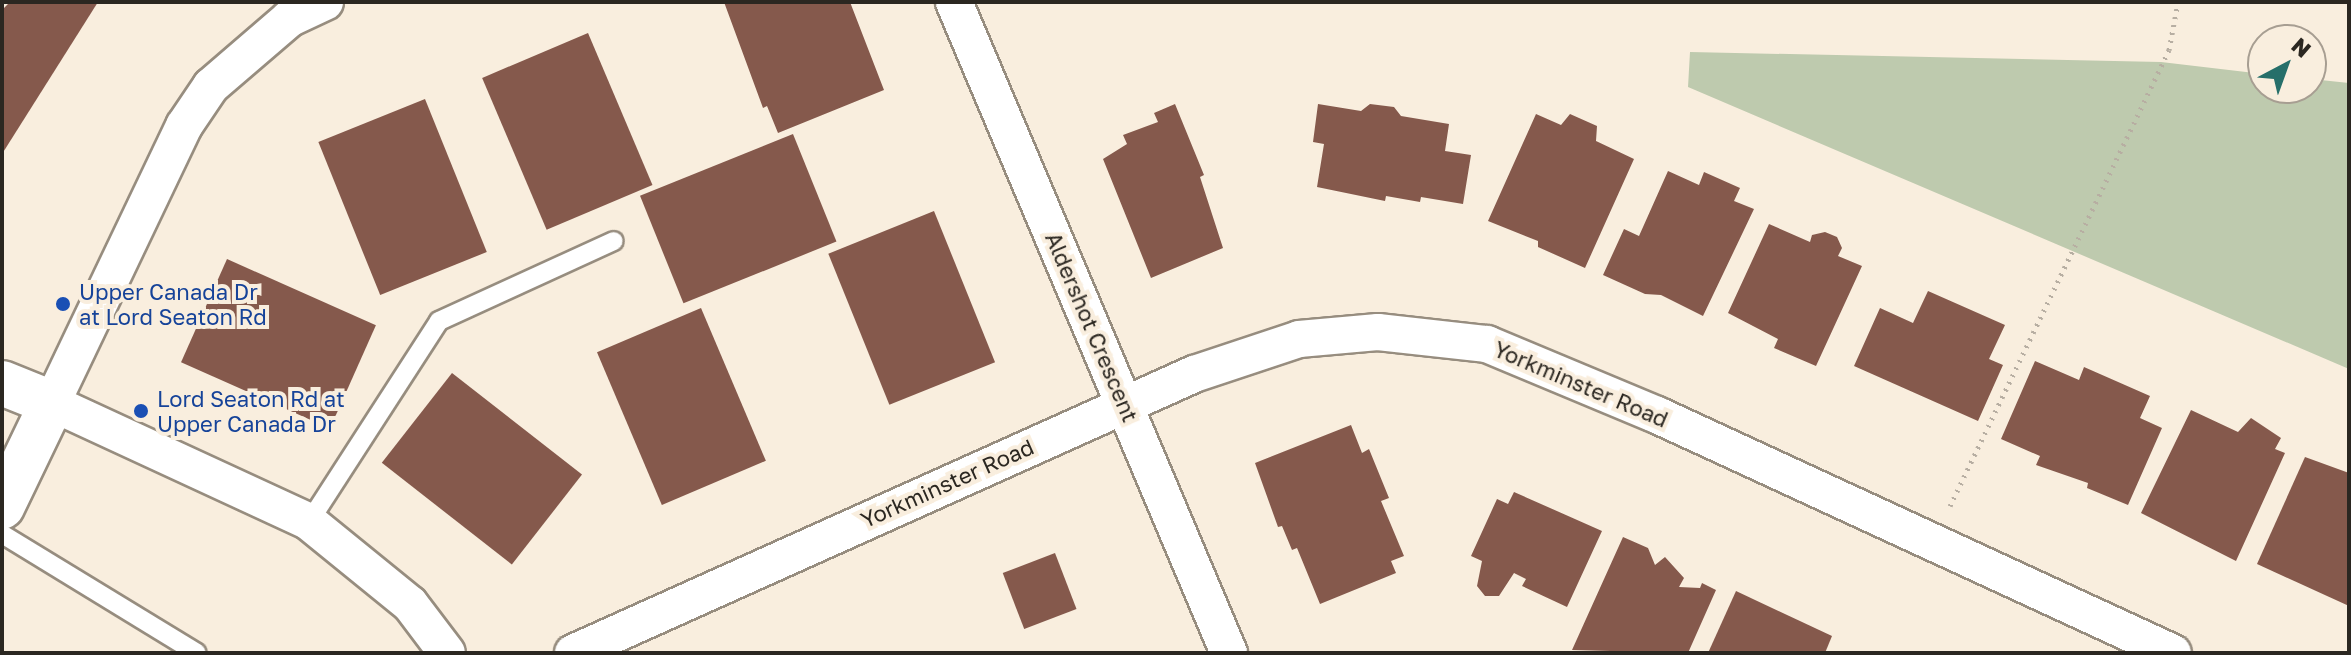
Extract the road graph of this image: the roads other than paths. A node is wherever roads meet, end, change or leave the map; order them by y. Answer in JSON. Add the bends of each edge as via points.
{"nodes":[{"id":1,"x":325,"y":2,"type":"edge"},
{"id":2,"x":954,"y":2,"type":"edge"},
{"id":3,"x":614,"y":241,"type":"dead end"},
{"id":4,"x":2,"y":383,"type":"edge"},
{"id":5,"x":52,"y":403,"type":"junction"},
{"id":6,"x":1125,"y":405,"type":"junction"},
{"id":7,"x":2,"y":507,"type":"edge"},
{"id":8,"x":309,"y":522,"type":"junction"},
{"id":9,"x":2,"y":534,"type":"edge"},
{"id":10,"x":197,"y":653,"type":"edge"},
{"id":11,"x":447,"y":653,"type":"edge"},
{"id":12,"x":573,"y":653,"type":"edge"},
{"id":13,"x":1229,"y":653,"type":"edge"},
{"id":14,"x":2173,"y":653,"type":"edge"}],
"edges":[{"from":1,"to":5,"type":"street","via":[[289,19],[211,86],[184,126]]},
{"from":2,"to":6,"type":"street","name":"Aldershot Crescent"},
{"from":3,"to":8,"type":"lane","via":[[439,321]]},
{"from":4,"to":5,"type":"street"},
{"from":5,"to":7,"type":"street"},
{"from":5,"to":8,"type":"street"},
{"from":6,"to":12,"type":"street","name":"Yorkminster Road"},
{"from":6,"to":13,"type":"street","name":"Aldershot Crescent"},
{"from":6,"to":14,"type":"street","name":"Yorkminster Road","via":[[1194,374],[1299,339],[1378,332],[1487,344],[1657,415]]},
{"from":8,"to":11,"type":"street","via":[[410,604]]},
{"from":9,"to":10,"type":"lane"}]}
